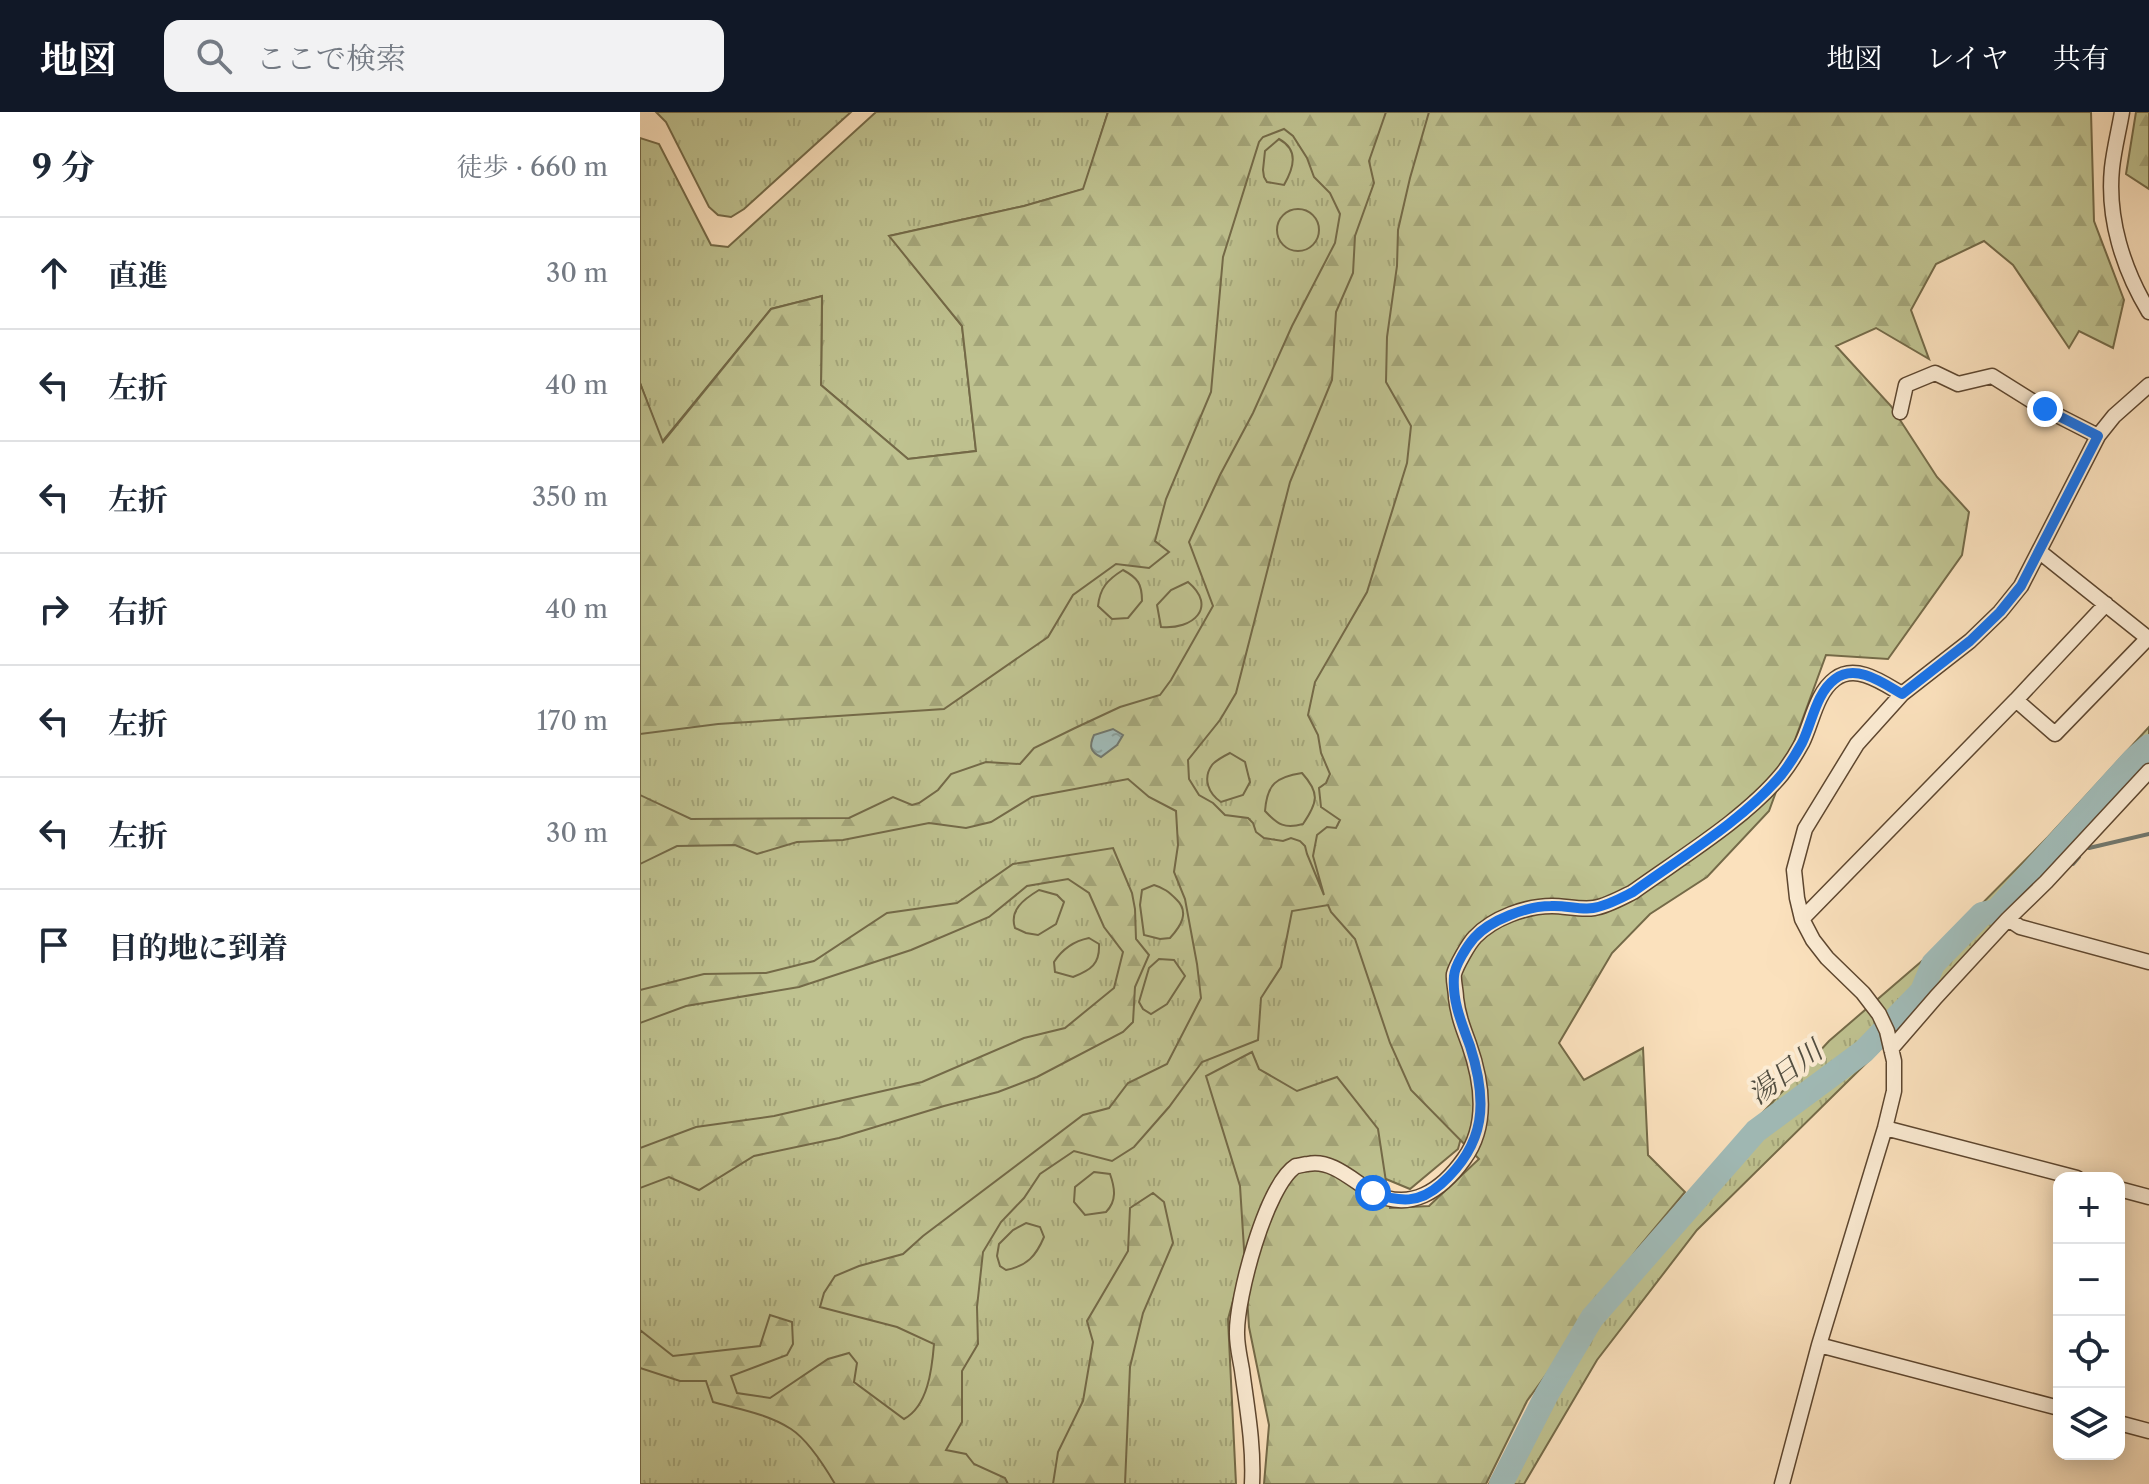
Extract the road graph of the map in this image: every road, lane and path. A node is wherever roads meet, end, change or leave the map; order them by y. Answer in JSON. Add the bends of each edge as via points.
{"nodes":[{"id":1,"x":2122,"y":112,"type":"edge"},
{"id":2,"x":2149,"y":312,"type":"edge"},
{"id":3,"x":2149,"y":385,"type":"edge"},
{"id":4,"x":1900,"y":412,"type":"dead end"},
{"id":5,"x":2098,"y":436,"type":"junction"},
{"id":6,"x":2040,"y":552,"type":"junction"},
{"id":7,"x":2106,"y":604,"type":"junction"},
{"id":8,"x":2148,"y":638,"type":"edge"},
{"id":9,"x":1902,"y":694,"type":"junction"},
{"id":10,"x":2016,"y":700,"type":"junction"},
{"id":11,"x":2149,"y":771,"type":"edge"},
{"id":12,"x":1802,"y":919,"type":"junction"},
{"id":13,"x":2008,"y":919,"type":"junction"},
{"id":14,"x":2149,"y":962,"type":"edge"},
{"id":15,"x":1891,"y":1047,"type":"junction"},
{"id":16,"x":1885,"y":1128,"type":"junction"},
{"id":17,"x":2054,"y":1172,"type":"edge"},
{"id":18,"x":2125,"y":1191,"type":"edge"},
{"id":19,"x":2149,"y":1197,"type":"edge"},
{"id":20,"x":1819,"y":1345,"type":"junction"},
{"id":21,"x":2053,"y":1406,"type":"edge"},
{"id":22,"x":2125,"y":1425,"type":"edge"},
{"id":23,"x":2149,"y":1431,"type":"edge"},
{"id":24,"x":1252,"y":1484,"type":"edge"},
{"id":25,"x":1782,"y":1484,"type":"edge"}],
"edges":[{"from":1,"to":2,"type":"street","via":[[2112,168],[2113,216],[2122,254]]},
{"from":3,"to":5,"type":"street"},
{"from":4,"to":5,"type":"street","via":[[1906,385],[1935,373],[1958,384],[1992,376]]},
{"from":5,"to":6,"type":"street"},
{"from":6,"to":7,"type":"street"},
{"from":6,"to":9,"type":"street","via":[[2000,612]]},
{"from":7,"to":8,"type":"street"},
{"from":7,"to":10,"type":"street"},
{"from":8,"to":10,"type":"street","via":[[2055,734]]},
{"from":9,"to":12,"type":"street","via":[[1857,744],[1805,829],[1794,870]]},
{"from":9,"to":24,"type":"street","via":[[1864,675],[1849,672],[1834,679],[1823,692],[1802,743],[1758,800],[1633,892],[1592,909],[1549,906],[1515,912],[1474,938],[1454,973],[1458,1015],[1481,1095],[1481,1121],[1458,1168],[1428,1195],[1393,1200],[1334,1168],[1316,1162],[1296,1166],[1276,1189],[1256,1235],[1237,1334]]},
{"from":10,"to":12,"type":"street"},
{"from":11,"to":13,"type":"street"},
{"from":12,"to":15,"type":"street","via":[[1820,949],[1879,1014]]},
{"from":13,"to":14,"type":"street","via":[[2020,927]]},
{"from":13,"to":15,"type":"street"},
{"from":15,"to":16,"type":"street","via":[[1894,1091]]},
{"from":16,"to":17,"type":"street"},
{"from":16,"to":20,"type":"street"},
{"from":18,"to":19,"type":"street"},
{"from":20,"to":21,"type":"street"},
{"from":20,"to":25,"type":"street"},
{"from":22,"to":23,"type":"street"}]}
